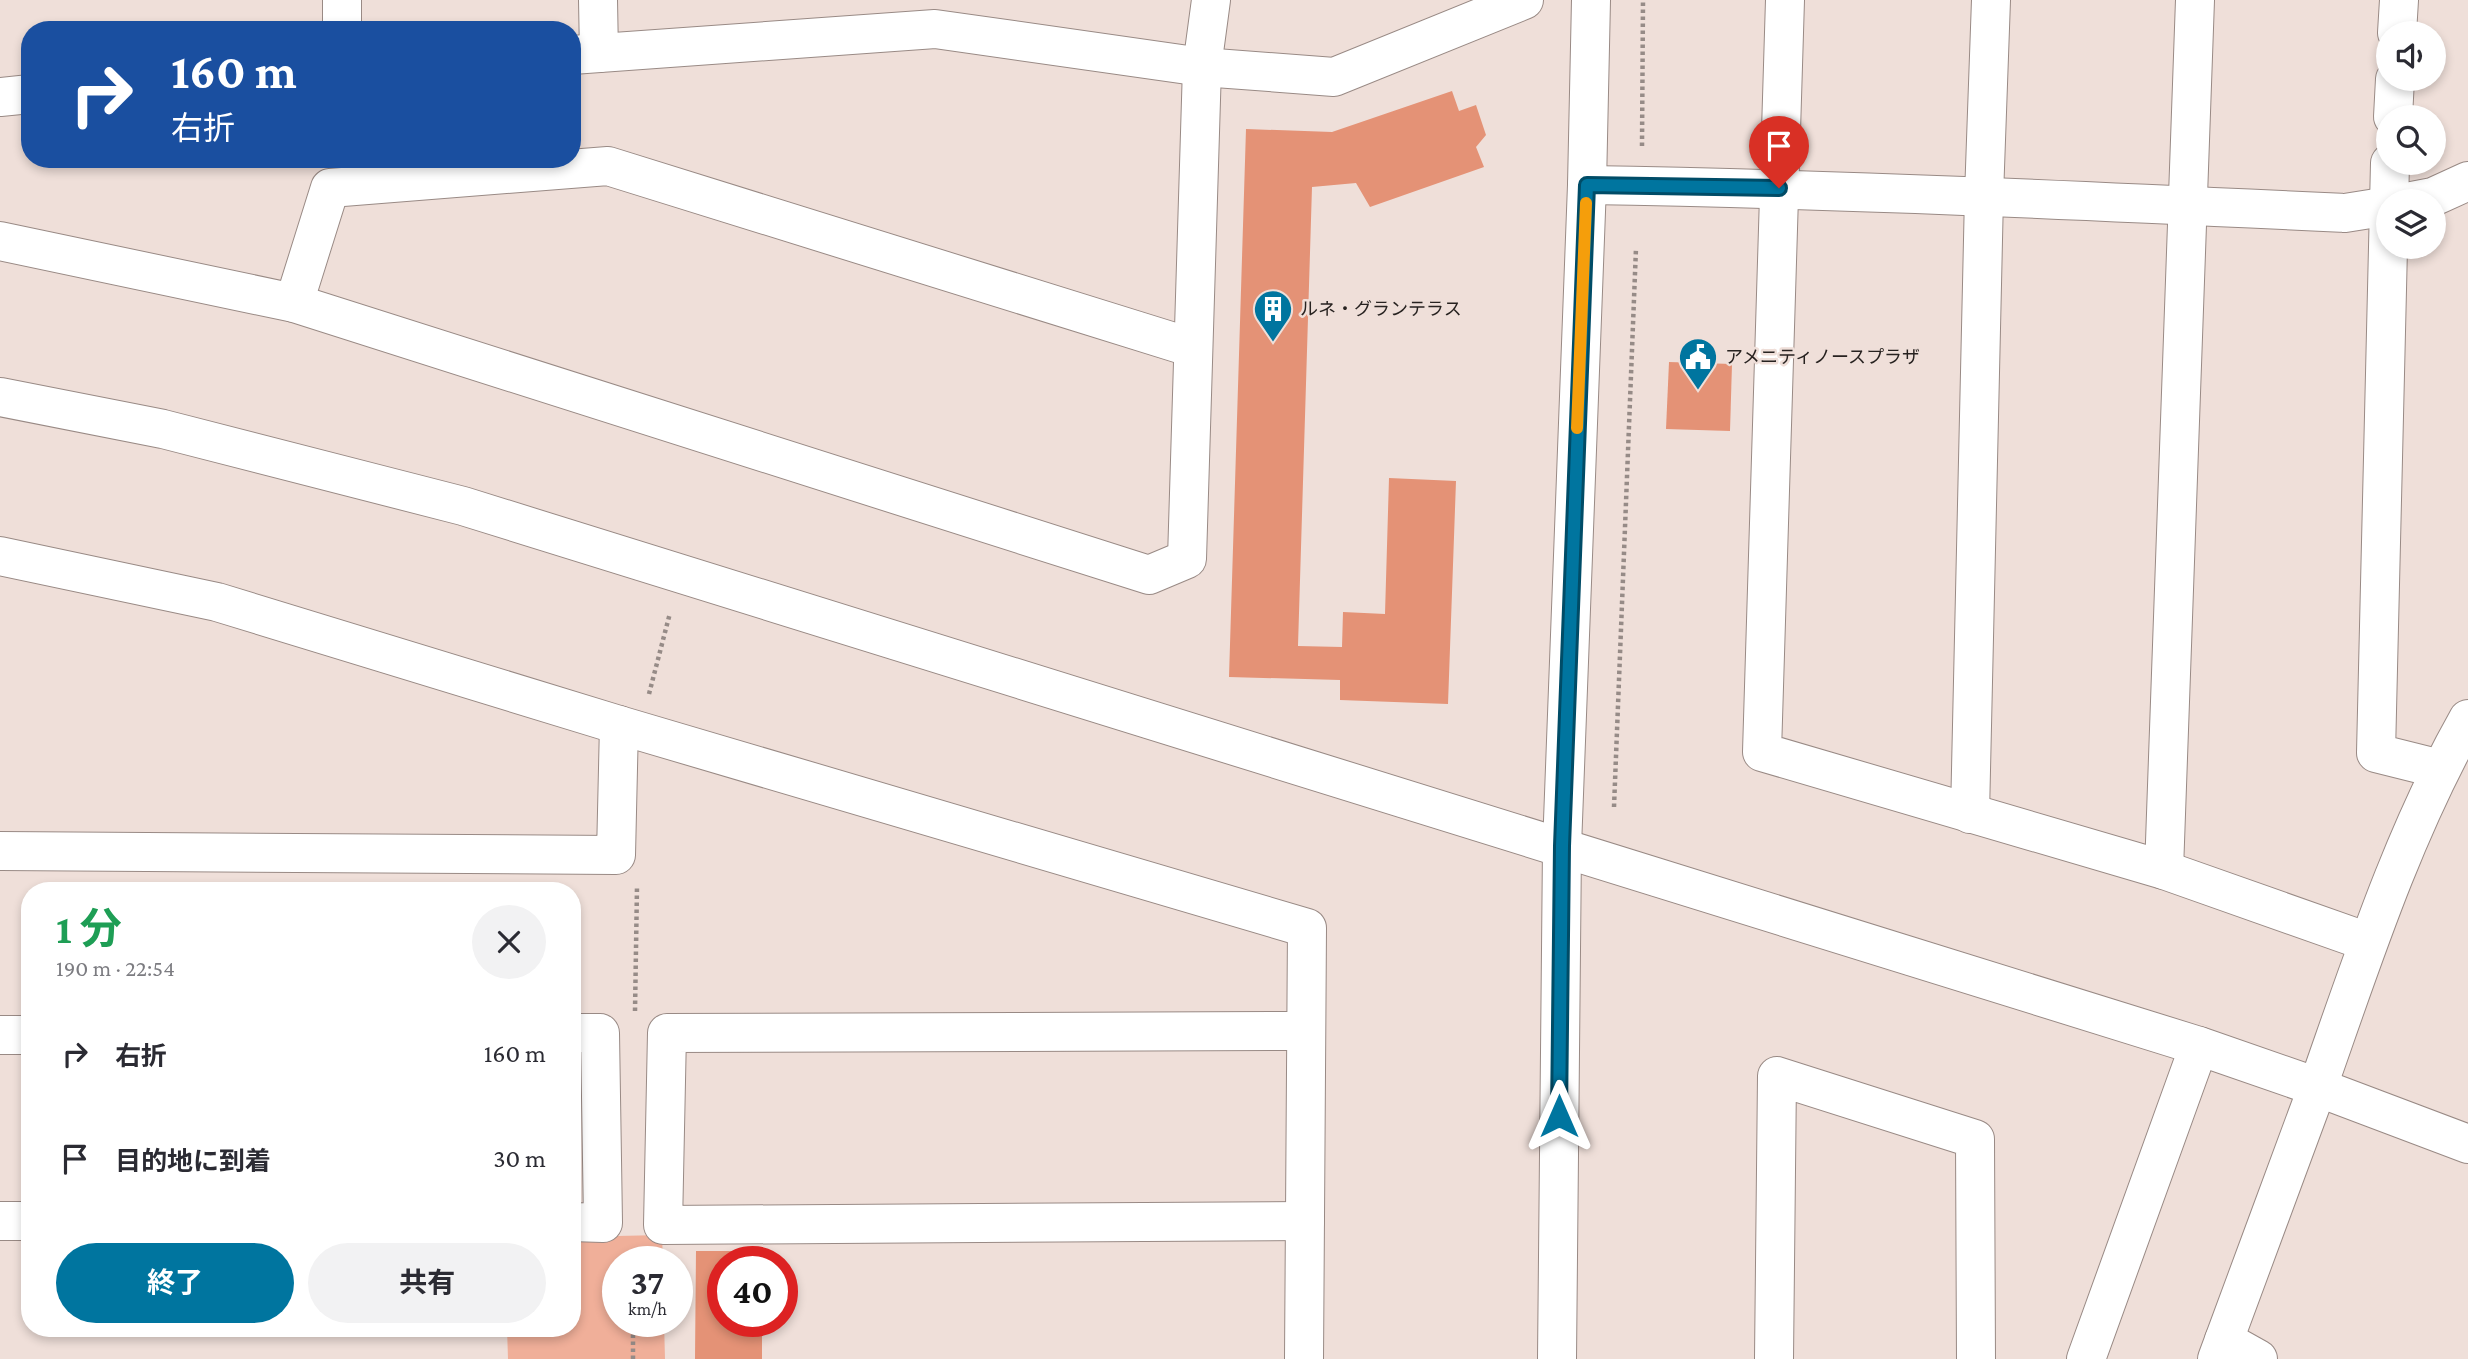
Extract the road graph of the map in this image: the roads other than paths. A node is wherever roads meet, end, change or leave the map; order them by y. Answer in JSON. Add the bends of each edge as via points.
{"nodes":[{"id":1,"x":342,"y":0,"type":"edge"},
{"id":2,"x":598,"y":0,"type":"edge"},
{"id":3,"x":1211,"y":0,"type":"edge"},
{"id":4,"x":1524,"y":0,"type":"edge"},
{"id":5,"x":1591,"y":0,"type":"edge"},
{"id":6,"x":1785,"y":0,"type":"edge"},
{"id":7,"x":1991,"y":0,"type":"edge"},
{"id":8,"x":2195,"y":0,"type":"edge"},
{"id":9,"x":2399,"y":0,"type":"edge"},
{"id":10,"x":934,"y":14,"type":"edge"},
{"id":11,"x":342,"y":21,"type":"edge"},
{"id":12,"x":2398,"y":21,"type":"edge"},
{"id":13,"x":586,"y":54,"type":"edge"},
{"id":14,"x":1202,"y":67,"type":"junction"},
{"id":15,"x":21,"y":95,"type":"edge"},
{"id":16,"x":0,"y":97,"type":"edge"},
{"id":17,"x":2468,"y":181,"type":"edge"},
{"id":18,"x":1587,"y":185,"type":"junction"},
{"id":19,"x":1779,"y":188,"type":"junction"},
{"id":20,"x":2446,"y":191,"type":"edge"},
{"id":21,"x":1984,"y":196,"type":"junction"},
{"id":22,"x":2187,"y":205,"type":"junction"},
{"id":23,"x":2376,"y":208,"type":"edge"},
{"id":24,"x":0,"y":240,"type":"edge"},
{"id":25,"x":2387,"y":259,"type":"edge"},
{"id":26,"x":294,"y":303,"type":"junction"},
{"id":27,"x":1193,"y":348,"type":"junction"},
{"id":28,"x":0,"y":397,"type":"edge"},
{"id":29,"x":0,"y":556,"type":"edge"},
{"id":30,"x":2468,"y":719,"type":"edge"},
{"id":31,"x":630,"y":728,"type":"junction"},
{"id":32,"x":2440,"y":769,"type":"junction"},
{"id":33,"x":1969,"y":814,"type":"junction"},
{"id":34,"x":1562,"y":846,"type":"junction"},
{"id":35,"x":0,"y":851,"type":"edge"},
{"id":36,"x":2164,"y":870,"type":"junction"},
{"id":37,"x":2368,"y":942,"type":"junction"},
{"id":38,"x":1306,"y":1031,"type":"junction"},
{"id":39,"x":581,"y":1033,"type":"edge"},
{"id":40,"x":0,"y":1035,"type":"edge"},
{"id":41,"x":21,"y":1035,"type":"edge"},
{"id":42,"x":2199,"y":1046,"type":"junction"},
{"id":43,"x":2317,"y":1087,"type":"junction"},
{"id":44,"x":2468,"y":1144,"type":"edge"},
{"id":45,"x":0,"y":1221,"type":"edge"},
{"id":46,"x":21,"y":1221,"type":"edge"},
{"id":47,"x":1305,"y":1221,"type":"junction"},
{"id":48,"x":581,"y":1222,"type":"edge"},
{"id":49,"x":2221,"y":1350,"type":"edge"},
{"id":50,"x":1304,"y":1359,"type":"edge"},
{"id":51,"x":1557,"y":1359,"type":"edge"},
{"id":52,"x":1774,"y":1359,"type":"edge"},
{"id":53,"x":1976,"y":1359,"type":"edge"},
{"id":54,"x":2086,"y":1359,"type":"edge"},
{"id":55,"x":2258,"y":1359,"type":"edge"}],
"edges":[{"from":1,"to":11,"type":"street"},
{"from":2,"to":13,"type":"street"},
{"from":3,"to":14,"type":"street"},
{"from":4,"to":14,"type":"street","via":[[1334,77]]},
{"from":5,"to":18,"type":"street"},
{"from":6,"to":19,"type":"street"},
{"from":7,"to":21,"type":"street"},
{"from":8,"to":22,"type":"street"},
{"from":9,"to":12,"type":"street"},
{"from":10,"to":13,"type":"street"},
{"from":10,"to":14,"type":"street"},
{"from":14,"to":27,"type":"street"},
{"from":15,"to":16,"type":"street"},
{"from":17,"to":20,"type":"street"},
{"from":18,"to":19,"type":"street"},
{"from":18,"to":34,"type":"street"},
{"from":19,"to":21,"type":"street"},
{"from":19,"to":33,"type":"street","via":[[1762,752]]},
{"from":21,"to":22,"type":"street"},
{"from":21,"to":33,"type":"street"},
{"from":22,"to":23,"type":"street","via":[[2345,213]]},
{"from":22,"to":36,"type":"street"},
{"from":24,"to":26,"type":"street"},
{"from":25,"to":32,"type":"street","via":[[2376,753]]},
{"from":26,"to":27,"type":"street","via":[[330,188],[608,166]]},
{"from":26,"to":27,"type":"street","via":[[1149,575],[1187,559]]},
{"from":28,"to":34,"type":"street","via":[[163,429],[463,506]]},
{"from":29,"to":31,"type":"street","via":[[218,602]]},
{"from":30,"to":32,"type":"street"},
{"from":31,"to":35,"type":"street","via":[[616,855]]},
{"from":31,"to":38,"type":"street","via":[[1307,928]]},
{"from":32,"to":37,"type":"street"},
{"from":33,"to":36,"type":"street"},
{"from":34,"to":42,"type":"street"},
{"from":34,"to":51,"type":"street"},
{"from":36,"to":37,"type":"street"},
{"from":37,"to":43,"type":"street"},
{"from":38,"to":47,"type":"street"},
{"from":38,"to":47,"type":"street","via":[[667,1033],[663,1225]]},
{"from":39,"to":48,"type":"street","via":[[600,1033],[603,1223]]},
{"from":40,"to":41,"type":"street"},
{"from":42,"to":43,"type":"street"},
{"from":42,"to":54,"type":"street"},
{"from":43,"to":44,"type":"street"},
{"from":43,"to":49,"type":"street"},
{"from":45,"to":46,"type":"street"},
{"from":47,"to":50,"type":"street"},
{"from":49,"to":55,"type":"street"},
{"from":52,"to":53,"type":"street","via":[[1777,1076],[1975,1139]]}]}
